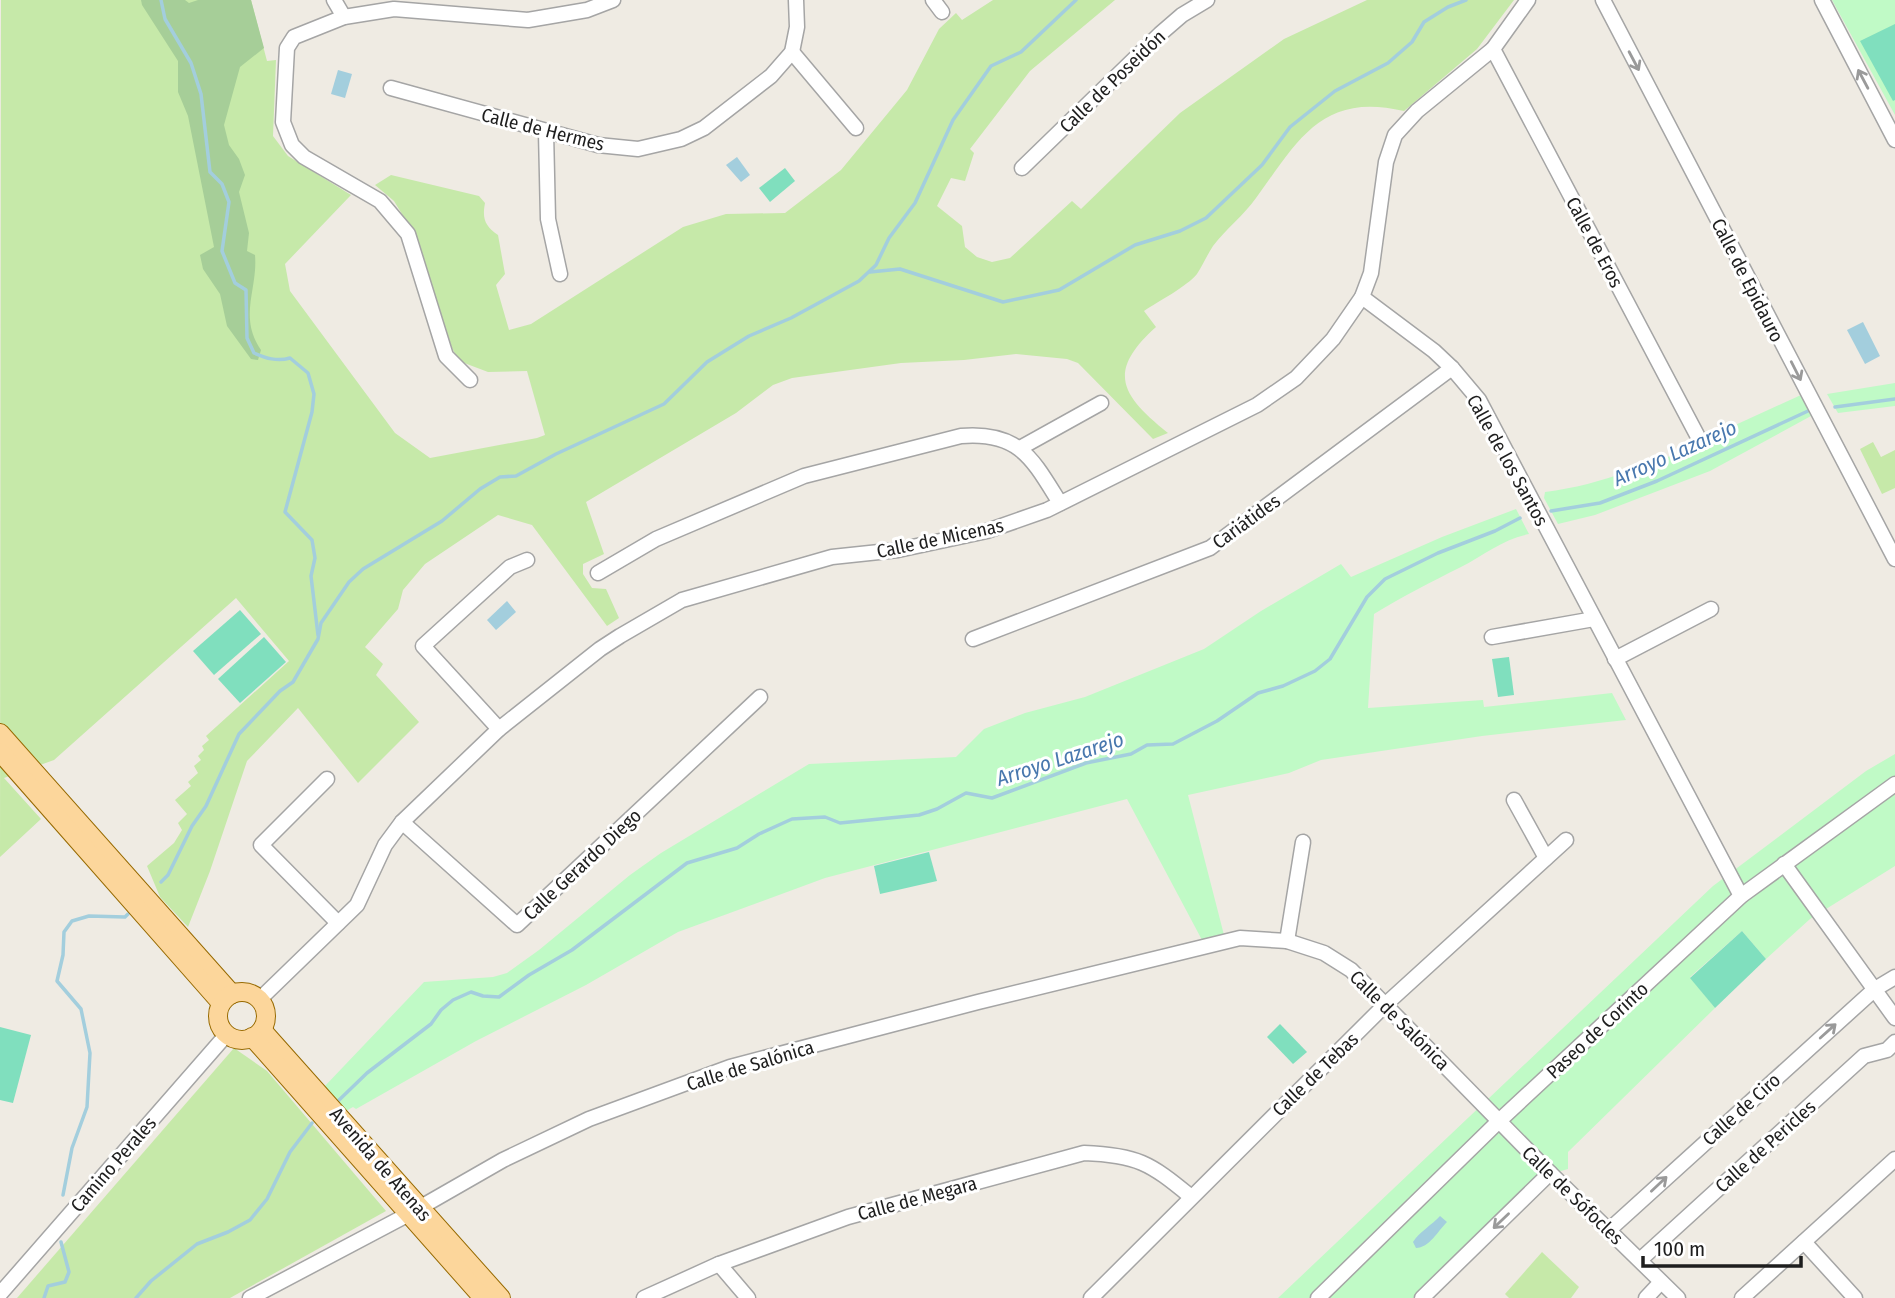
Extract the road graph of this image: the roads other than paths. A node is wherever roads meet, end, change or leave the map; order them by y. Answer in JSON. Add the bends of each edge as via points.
{"nodes":[{"id":1,"x":334,"y":0,"type":"edge"},
{"id":2,"x":613,"y":0,"type":"edge"},
{"id":3,"x":796,"y":0,"type":"edge"},
{"id":4,"x":933,"y":0,"type":"edge"},
{"id":5,"x":1207,"y":0,"type":"edge"},
{"id":6,"x":1528,"y":0,"type":"edge"},
{"id":7,"x":1603,"y":0,"type":"edge"},
{"id":8,"x":1822,"y":0,"type":"edge"},
{"id":9,"x":942,"y":12,"type":"dead end"},
{"id":10,"x":344,"y":16,"type":"junction"},
{"id":11,"x":1493,"y":49,"type":"junction"},
{"id":12,"x":792,"y":52,"type":"junction"},
{"id":13,"x":391,"y":88,"type":"dead end"},
{"id":14,"x":856,"y":128,"type":"dead end"},
{"id":15,"x":545,"y":132,"type":"junction"},
{"id":16,"x":1895,"y":139,"type":"edge"},
{"id":17,"x":1022,"y":168,"type":"dead end"},
{"id":18,"x":560,"y":274,"type":"dead end"},
{"id":19,"x":1362,"y":297,"type":"junction"},
{"id":20,"x":1452,"y":368,"type":"junction"},
{"id":21,"x":470,"y":380,"type":"dead end"},
{"id":22,"x":1101,"y":402,"type":"dead end"},
{"id":23,"x":1697,"y":435,"type":"dead end"},
{"id":24,"x":1020,"y":448,"type":"junction"},
{"id":25,"x":1059,"y":503,"type":"junction"},
{"id":26,"x":1895,"y":559,"type":"edge"},
{"id":27,"x":527,"y":560,"type":"dead end"},
{"id":28,"x":598,"y":573,"type":"dead end"},
{"id":29,"x":1711,"y":609,"type":"dead end"},
{"id":30,"x":1594,"y":619,"type":"junction"},
{"id":31,"x":1492,"y":637,"type":"dead end"},
{"id":32,"x":973,"y":639,"type":"dead end"},
{"id":33,"x":1615,"y":659,"type":"junction"},
{"id":34,"x":760,"y":697,"type":"dead end"},
{"id":35,"x":499,"y":729,"type":"junction"},
{"id":36,"x":0,"y":733,"type":"edge"},
{"id":37,"x":0,"y":752,"type":"edge"},
{"id":38,"x":327,"y":779,"type":"dead end"},
{"id":39,"x":1895,"y":784,"type":"edge"},
{"id":40,"x":1514,"y":800,"type":"dead end"},
{"id":41,"x":402,"y":821,"type":"junction"},
{"id":42,"x":1566,"y":840,"type":"dead end"},
{"id":43,"x":1303,"y":842,"type":"dead end"},
{"id":44,"x":1546,"y":858,"type":"junction"},
{"id":45,"x":1784,"y":864,"type":"junction"},
{"id":46,"x":1741,"y":896,"type":"junction"},
{"id":47,"x":338,"y":923,"type":"junction"},
{"id":48,"x":1287,"y":940,"type":"junction"},
{"id":49,"x":1895,"y":977,"type":"edge"},
{"id":50,"x":1875,"y":989,"type":"junction"},
{"id":51,"x":226,"y":998,"type":"junction"},
{"id":52,"x":260,"y":999,"type":"junction"},
{"id":53,"x":1387,"y":1004,"type":"junction"},
{"id":54,"x":1895,"y":1018,"type":"edge"},
{"id":55,"x":257,"y":1033,"type":"junction"},
{"id":56,"x":227,"y":1034,"type":"junction"},
{"id":57,"x":1895,"y":1042,"type":"edge"},
{"id":58,"x":1499,"y":1121,"type":"junction"},
{"id":59,"x":1895,"y":1159,"type":"edge"},
{"id":60,"x":1550,"y":1174,"type":"junction"},
{"id":61,"x":1190,"y":1196,"type":"junction"},
{"id":62,"x":413,"y":1211,"type":"junction"},
{"id":63,"x":1609,"y":1230,"type":"junction"},
{"id":64,"x":1804,"y":1242,"type":"junction"},
{"id":65,"x":1640,"y":1260,"type":"junction"},
{"id":66,"x":719,"y":1265,"type":"junction"},
{"id":67,"x":1661,"y":1282,"type":"junction"},
{"id":68,"x":0,"y":1294,"type":"edge"},
{"id":69,"x":1429,"y":1296,"type":"edge"},
{"id":70,"x":250,"y":1298,"type":"edge"},
{"id":71,"x":482,"y":1298,"type":"edge"},
{"id":72,"x":501,"y":1298,"type":"edge"},
{"id":73,"x":644,"y":1298,"type":"edge"},
{"id":74,"x":748,"y":1298,"type":"edge"},
{"id":75,"x":1091,"y":1298,"type":"edge"},
{"id":76,"x":1318,"y":1298,"type":"edge"},
{"id":77,"x":1646,"y":1298,"type":"edge"},
{"id":78,"x":1678,"y":1298,"type":"edge"},
{"id":79,"x":1742,"y":1298,"type":"edge"},
{"id":80,"x":1855,"y":1298,"type":"edge"}],
"edges":[{"from":1,"to":10,"type":"street"},
{"from":2,"to":10,"type":"street","via":[[587,10],[528,20],[394,9]]},
{"from":3,"to":12,"type":"street"},
{"from":4,"to":9,"type":"street"},
{"from":5,"to":17,"type":"street","name":"Calle de Poseidón","via":[[1160,34]]},
{"from":6,"to":11,"type":"street","name":"Calle de Micenas"},
{"from":7,"to":26,"type":"street","name":"Calle de Epidauro","one_way":true},
{"from":16,"to":8,"type":"street","one_way":true},
{"from":10,"to":21,"type":"street","via":[[290,41],[283,122],[292,145],[304,157],[380,201],[408,234],[446,356]]},
{"from":11,"to":19,"type":"street","name":"Calle de Micenas","via":[[1417,111],[1395,135],[1386,162],[1371,272]]},
{"from":11,"to":23,"type":"street","name":"Calle de Eros"},
{"from":12,"to":14,"type":"street"},
{"from":12,"to":15,"type":"street","name":"Calle de Hermes","via":[[752,91],[704,128],[681,139],[638,149]]},
{"from":13,"to":15,"type":"street","name":"Calle de Hermes"},
{"from":15,"to":18,"type":"street","via":[[548,219]]},
{"from":19,"to":20,"type":"street","name":"Calle de los Santos"},
{"from":19,"to":25,"type":"street","name":"Calle de Micenas","via":[[1333,339],[1296,379],[1257,405]]},
{"from":20,"to":30,"type":"street","name":"Calle de los Santos","via":[[1479,400]]},
{"from":20,"to":32,"type":"street","name":"Cariátides","via":[[1210,548]]},
{"from":22,"to":24,"type":"street"},
{"from":24,"to":25,"type":"street","via":[[1036,464]]},
{"from":24,"to":28,"type":"street","via":[[987,436],[961,436],[804,476],[656,539]]},
{"from":25,"to":35,"type":"street","name":"Calle de Micenas","via":[[987,531],[898,550],[832,557],[682,600],[600,649]]},
{"from":27,"to":35,"type":"street","via":[[510,567],[423,646]]},
{"from":29,"to":33,"type":"street"},
{"from":30,"to":31,"type":"street"},
{"from":30,"to":33,"type":"street","name":"Calle de los Santos"},
{"from":33,"to":46,"type":"street","name":"Calle de los Santos"},
{"from":34,"to":41,"type":"street","name":"Calle Gerardo Diego","via":[[517,925]]},
{"from":35,"to":41,"type":"street","name":"Calle de Micenas"},
{"from":36,"to":51,"type":"main road"},
{"from":37,"to":51,"type":"main road"},
{"from":38,"to":47,"type":"street","via":[[261,845]]},
{"from":39,"to":45,"type":"street","name":"Paseo de Corinto"},
{"from":40,"to":44,"type":"street"},
{"from":41,"to":47,"type":"street","name":"Calle de Micenas","via":[[385,845],[357,905]]},
{"from":42,"to":44,"type":"street","name":"Calle de Tebas"},
{"from":43,"to":48,"type":"street"},
{"from":44,"to":53,"type":"street","name":"Calle de Tebas"},
{"from":45,"to":46,"type":"street","name":"Paseo de Corinto"},
{"from":45,"to":50,"type":"street"},
{"from":46,"to":58,"type":"street","name":"Paseo de Corinto"},
{"from":47,"to":52,"type":"street","name":"Calle de Micenas"},
{"from":48,"to":53,"type":"street","name":"Calle de Salónica","via":[[1324,953],[1352,970]]},
{"from":48,"to":62,"type":"street","name":"Calle de Salónica","via":[[1240,938],[730,1067],[589,1119],[503,1160]]},
{"from":49,"to":50,"type":"street","name":"Calle de Ciro"},
{"from":50,"to":54,"type":"street"},
{"from":63,"to":50,"type":"street","name":"Calle de Ciro","one_way":true},
{"from":51,"to":52,"type":"main road","via":[[247,992]]},
{"from":51,"to":56,"type":"main road","via":[[218,1020]]},
{"from":52,"to":55,"type":"main road","via":[[266,1017]]},
{"from":53,"to":58,"type":"street","name":"Calle de Salónica"},
{"from":53,"to":61,"type":"street","name":"Calle de Tebas"},
{"from":55,"to":56,"type":"main road","via":[[239,1040]]},
{"from":55,"to":62,"type":"main road","name":"Avenida de Atenas"},
{"from":56,"to":68,"type":"street","name":"Camino Perales"},
{"from":57,"to":65,"type":"street","name":"Calle de Pericles","via":[[1886,1050],[1864,1056]]},
{"from":58,"to":60,"type":"street","name":"Calle de Sófocles"},
{"from":58,"to":76,"type":"street","name":"Paseo de Corinto"},
{"from":59,"to":64,"type":"street"},
{"from":60,"to":63,"type":"street","name":"Calle de Sófocles"},
{"from":60,"to":69,"type":"street","one_way":true},
{"from":61,"to":66,"type":"street","name":"Calle de Megara","via":[[1157,1169],[1120,1154],[1084,1153],[848,1217]]},
{"from":61,"to":75,"type":"street","name":"Calle de Tebas"},
{"from":62,"to":70,"type":"street","name":"Calle de Salónica"},
{"from":62,"to":71,"type":"main road","name":"Avenida de Atenas"},
{"from":62,"to":72,"type":"main road","name":"Avenida de Atenas"},
{"from":63,"to":65,"type":"street","name":"Calle de Sófocles"},
{"from":64,"to":79,"type":"street"},
{"from":64,"to":80,"type":"street"},
{"from":65,"to":67,"type":"street","name":"Calle de Sófocles"},
{"from":66,"to":73,"type":"street","name":"Calle de Megara"},
{"from":66,"to":74,"type":"street"},
{"from":67,"to":77,"type":"street"},
{"from":67,"to":78,"type":"street","name":"Calle de Sófocles"}]}
